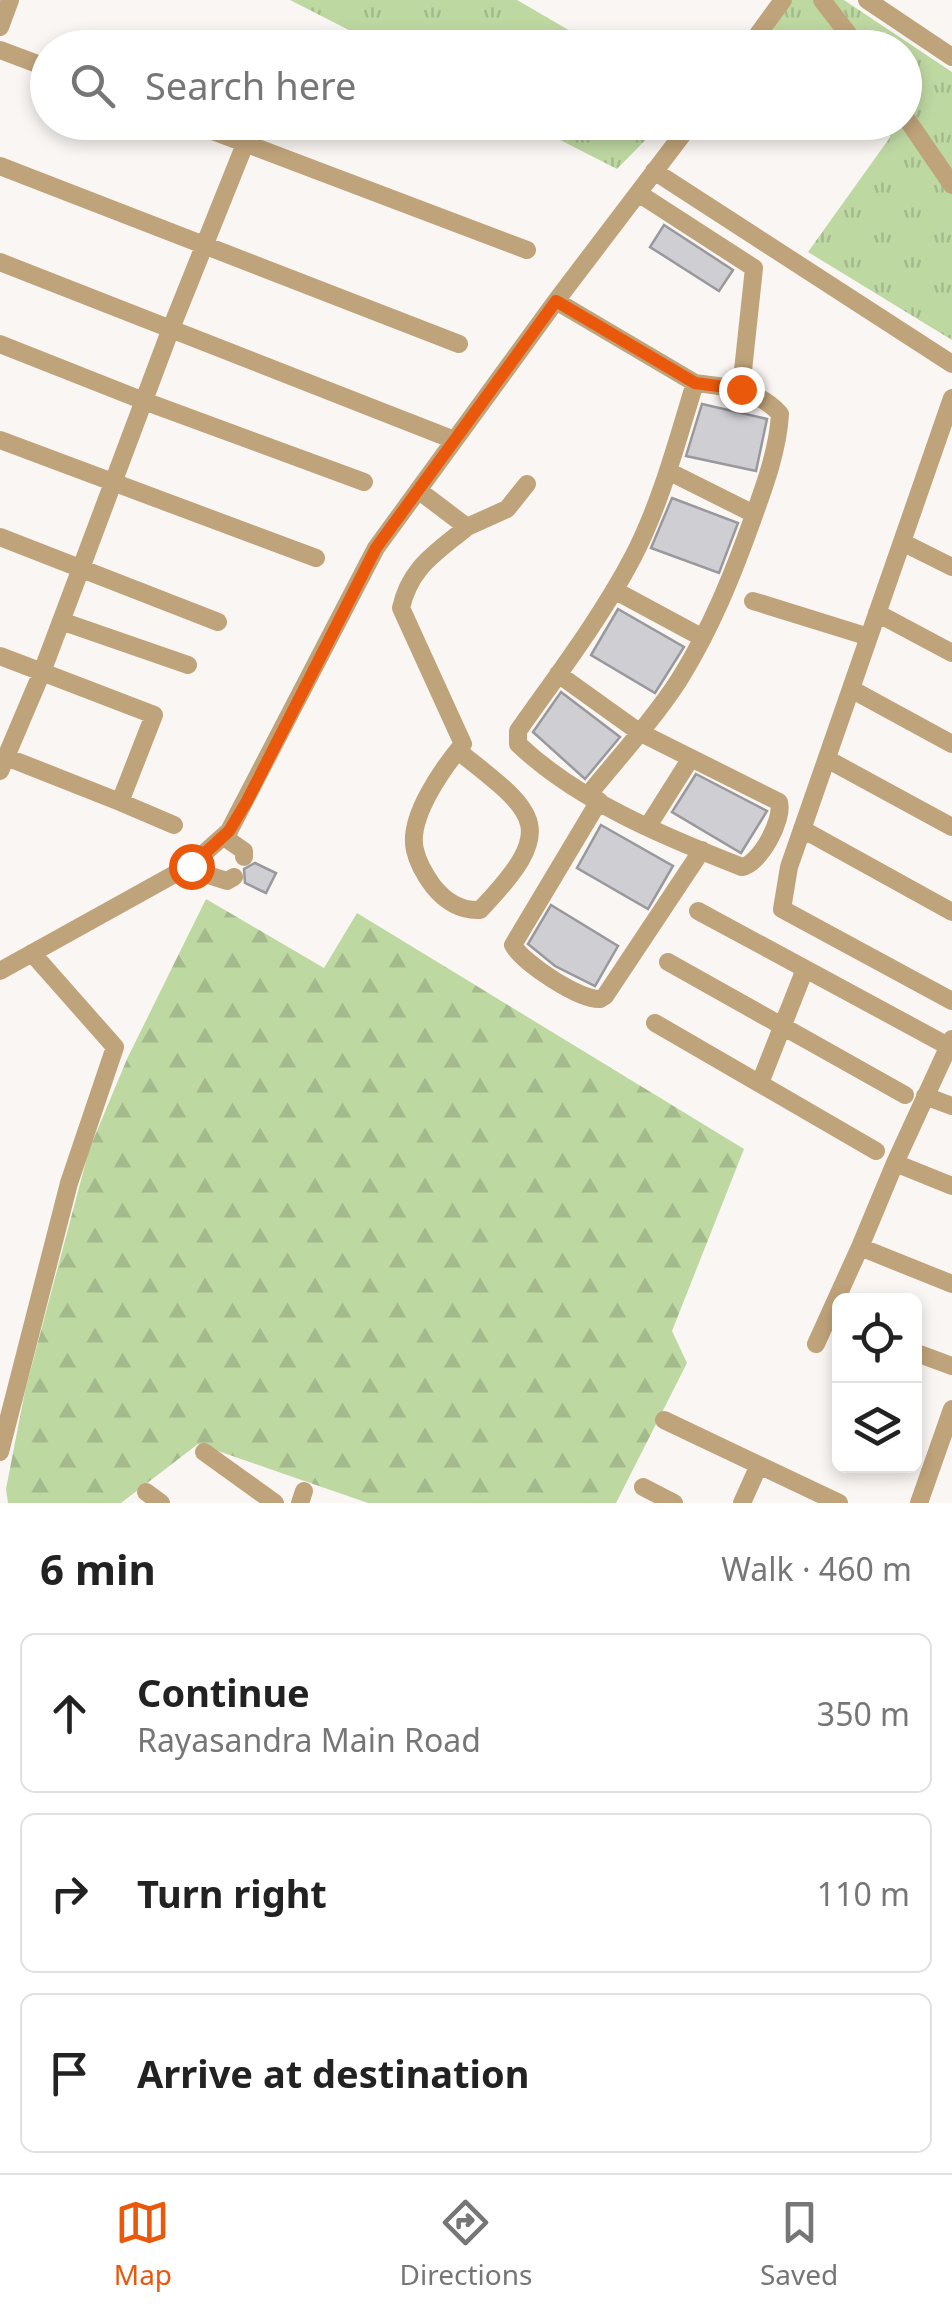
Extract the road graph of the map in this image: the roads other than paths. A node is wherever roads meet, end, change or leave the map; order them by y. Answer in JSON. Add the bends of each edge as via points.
{"nodes":[{"id":1,"x":10,"y":0,"type":"edge"},
{"id":2,"x":783,"y":0,"type":"edge"},
{"id":3,"x":822,"y":0,"type":"edge"},
{"id":4,"x":867,"y":0,"type":"edge"},
{"id":5,"x":0,"y":27,"type":"edge"},
{"id":6,"x":761,"y":30,"type":"edge"},
{"id":7,"x":845,"y":30,"type":"edge"},
{"id":8,"x":913,"y":30,"type":"edge"},
{"id":9,"x":922,"y":36,"type":"edge"},
{"id":10,"x":0,"y":50,"type":"edge"},
{"id":11,"x":952,"y":56,"type":"edge"},
{"id":12,"x":30,"y":61,"type":"edge"},
{"id":13,"x":235,"y":140,"type":"edge"},
{"id":14,"x":678,"y":140,"type":"edge"},
{"id":15,"x":921,"y":140,"type":"edge"},
{"id":16,"x":245,"y":144,"type":"junction"},
{"id":17,"x":0,"y":166,"type":"edge"},
{"id":18,"x":654,"y":171,"type":"junction"},
{"id":19,"x":952,"y":185,"type":"edge"},
{"id":20,"x":638,"y":193,"type":"junction"},
{"id":21,"x":204,"y":246,"type":"junction"},
{"id":22,"x":527,"y":250,"type":"dead end"},
{"id":23,"x":0,"y":262,"type":"edge"},
{"id":24,"x":556,"y":301,"type":"junction"},
{"id":25,"x":170,"y":331,"type":"junction"},
{"id":26,"x":0,"y":344,"type":"edge"},
{"id":27,"x":459,"y":344,"type":"dead end"},
{"id":28,"x":952,"y":364,"type":"edge"},
{"id":29,"x":695,"y":383,"type":"junction"},
{"id":30,"x":741,"y":389,"type":"junction"},
{"id":31,"x":952,"y":398,"type":"edge"},
{"id":32,"x":144,"y":402,"type":"junction"},
{"id":33,"x":0,"y":440,"type":"edge"},
{"id":34,"x":454,"y":440,"type":"junction"},
{"id":35,"x":668,"y":471,"type":"junction"},
{"id":36,"x":364,"y":482,"type":"dead end"},
{"id":37,"x":113,"y":483,"type":"junction"},
{"id":38,"x":527,"y":484,"type":"dead end"},
{"id":39,"x":418,"y":490,"type":"junction"},
{"id":40,"x":754,"y":514,"type":"junction"},
{"id":41,"x":467,"y":526,"type":"junction"},
{"id":42,"x":0,"y":537,"type":"edge"},
{"id":43,"x":902,"y":542,"type":"junction"},
{"id":44,"x":316,"y":558,"type":"dead end"},
{"id":45,"x":952,"y":567,"type":"edge"},
{"id":46,"x":81,"y":568,"type":"junction"},
{"id":47,"x":614,"y":590,"type":"junction"},
{"id":48,"x":753,"y":600,"type":"dead end"},
{"id":49,"x":878,"y":614,"type":"junction"},
{"id":50,"x":61,"y":621,"type":"junction"},
{"id":51,"x":218,"y":622,"type":"dead end"},
{"id":52,"x":869,"y":637,"type":"junction"},
{"id":53,"x":703,"y":638,"type":"junction"},
{"id":54,"x":952,"y":652,"type":"edge"},
{"id":55,"x":0,"y":656,"type":"edge"},
{"id":56,"x":188,"y":665,"type":"dead end"},
{"id":57,"x":42,"y":672,"type":"junction"},
{"id":58,"x":558,"y":674,"type":"junction"},
{"id":59,"x":851,"y":688,"type":"junction"},
{"id":60,"x":639,"y":732,"type":"junction"},
{"id":61,"x":952,"y":744,"type":"edge"},
{"id":62,"x":458,"y":750,"type":"junction"},
{"id":63,"x":691,"y":758,"type":"junction"},
{"id":64,"x":827,"y":759,"type":"junction"},
{"id":65,"x":3,"y":764,"type":"edge"},
{"id":66,"x":594,"y":798,"type":"junction"},
{"id":67,"x":120,"y":802,"type":"junction"},
{"id":68,"x":174,"y":824,"type":"dead end"},
{"id":69,"x":648,"y":826,"type":"junction"},
{"id":70,"x":952,"y":828,"type":"edge"},
{"id":71,"x":802,"y":830,"type":"junction"},
{"id":72,"x":224,"y":837,"type":"junction"},
{"id":73,"x":702,"y":850,"type":"junction"},
{"id":74,"x":244,"y":858,"type":"dead end"},
{"id":75,"x":186,"y":868,"type":"junction"},
{"id":76,"x":234,"y":877,"type":"dead end"},
{"id":77,"x":698,"y":911,"type":"dead end"},
{"id":78,"x":952,"y":912,"type":"edge"},
{"id":79,"x":32,"y":953,"type":"junction"},
{"id":80,"x":668,"y":962,"type":"dead end"},
{"id":81,"x":805,"y":969,"type":"junction"},
{"id":82,"x":0,"y":971,"type":"edge"},
{"id":83,"x":952,"y":1001,"type":"edge"},
{"id":84,"x":655,"y":1023,"type":"dead end"},
{"id":85,"x":782,"y":1026,"type":"junction"},
{"id":86,"x":950,"y":1043,"type":"edge"},
{"id":87,"x":760,"y":1083,"type":"junction"},
{"id":88,"x":905,"y":1095,"type":"dead end"},
{"id":89,"x":926,"y":1096,"type":"junction"},
{"id":90,"x":952,"y":1106,"type":"edge"},
{"id":91,"x":876,"y":1151,"type":"dead end"},
{"id":92,"x":895,"y":1163,"type":"junction"},
{"id":93,"x":952,"y":1186,"type":"edge"},
{"id":94,"x":860,"y":1247,"type":"junction"},
{"id":95,"x":952,"y":1284,"type":"edge"},
{"id":96,"x":844,"y":1293,"type":"edge"},
{"id":97,"x":832,"y":1324,"type":"edge"},
{"id":98,"x":816,"y":1344,"type":"dead end"},
{"id":99,"x":922,"y":1355,"type":"edge"},
{"id":100,"x":952,"y":1366,"type":"edge"},
{"id":101,"x":952,"y":1409,"type":"edge"},
{"id":102,"x":664,"y":1420,"type":"dead end"},
{"id":103,"x":946,"y":1445,"type":"edge"},
{"id":104,"x":0,"y":1452,"type":"edge"},
{"id":105,"x":204,"y":1452,"type":"dead end"},
{"id":106,"x":759,"y":1465,"type":"junction"},
{"id":107,"x":642,"y":1487,"type":"dead end"},
{"id":108,"x":275,"y":1503,"type":"edge"},
{"id":109,"x":674,"y":1503,"type":"edge"},
{"id":110,"x":742,"y":1503,"type":"edge"},
{"id":111,"x":839,"y":1503,"type":"edge"},
{"id":112,"x":919,"y":1503,"type":"edge"}],
"edges":[{"from":1,"to":5,"type":"street"},
{"from":2,"to":6,"type":"street"},
{"from":3,"to":7,"type":"street"},
{"from":4,"to":8,"type":"street"},
{"from":9,"to":11,"type":"street"},
{"from":10,"to":12,"type":"street"},
{"from":13,"to":16,"type":"street"},
{"from":14,"to":18,"type":"street"},
{"from":15,"to":19,"type":"street"},
{"from":16,"to":21,"type":"street"},
{"from":16,"to":22,"type":"street"},
{"from":17,"to":21,"type":"street"},
{"from":18,"to":20,"type":"street"},
{"from":18,"to":28,"type":"street"},
{"from":20,"to":24,"type":"street"},
{"from":20,"to":30,"type":"street","via":[[754,268]]},
{"from":21,"to":25,"type":"street"},
{"from":21,"to":27,"type":"street"},
{"from":23,"to":25,"type":"street"},
{"from":24,"to":29,"type":"street"},
{"from":24,"to":34,"type":"street"},
{"from":25,"to":32,"type":"street"},
{"from":25,"to":34,"type":"street"},
{"from":26,"to":32,"type":"street"},
{"from":29,"to":30,"type":"street"},
{"from":29,"to":35,"type":"street"},
{"from":30,"to":40,"type":"street","via":[[780,414]]},
{"from":31,"to":43,"type":"street"},
{"from":32,"to":36,"type":"street"},
{"from":32,"to":37,"type":"street"},
{"from":33,"to":37,"type":"street"},
{"from":34,"to":39,"type":"street"},
{"from":35,"to":40,"type":"street"},
{"from":35,"to":47,"type":"street"},
{"from":37,"to":44,"type":"street"},
{"from":37,"to":46,"type":"street"},
{"from":38,"to":41,"type":"street","via":[[507,509]]},
{"from":39,"to":41,"type":"street"},
{"from":39,"to":72,"type":"street","via":[[376,548]]},
{"from":40,"to":53,"type":"street"},
{"from":41,"to":62,"type":"street","via":[[406,584],[400,608],[463,744]]},
{"from":42,"to":46,"type":"street"},
{"from":43,"to":45,"type":"street"},
{"from":43,"to":49,"type":"street"},
{"from":46,"to":50,"type":"street"},
{"from":46,"to":51,"type":"street"},
{"from":47,"to":53,"type":"street"},
{"from":47,"to":58,"type":"street"},
{"from":48,"to":52,"type":"street"},
{"from":49,"to":52,"type":"street"},
{"from":49,"to":54,"type":"street"},
{"from":50,"to":56,"type":"street"},
{"from":50,"to":57,"type":"street"},
{"from":52,"to":59,"type":"street"},
{"from":53,"to":60,"type":"street"},
{"from":55,"to":57,"type":"street"},
{"from":57,"to":65,"type":"street"},
{"from":57,"to":67,"type":"street","via":[[154,715]]},
{"from":58,"to":60,"type":"street"},
{"from":58,"to":66,"type":"street","via":[[518,731],[518,744]]},
{"from":59,"to":61,"type":"street"},
{"from":59,"to":64,"type":"street"},
{"from":60,"to":63,"type":"street"},
{"from":60,"to":66,"type":"street"},
{"from":62,"to":62,"type":"street","via":[[430,790],[413,847],[440,894],[462,910],[480,910],[528,851],[531,825],[497,781]]},
{"from":63,"to":69,"type":"street"},
{"from":63,"to":73,"type":"street","via":[[782,806],[749,867]]},
{"from":64,"to":70,"type":"street"},
{"from":64,"to":71,"type":"street"},
{"from":65,"to":67,"type":"street"},
{"from":66,"to":69,"type":"street"},
{"from":66,"to":73,"type":"street","via":[[513,945],[584,998],[605,996]]},
{"from":67,"to":68,"type":"street"},
{"from":69,"to":73,"type":"street"},
{"from":71,"to":78,"type":"street"},
{"from":71,"to":83,"type":"street","via":[[782,909]]},
{"from":72,"to":74,"type":"street"},
{"from":72,"to":75,"type":"street"},
{"from":75,"to":76,"type":"street","via":[[227,881]]},
{"from":75,"to":79,"type":"street"},
{"from":77,"to":81,"type":"street"},
{"from":79,"to":82,"type":"street"},
{"from":79,"to":104,"type":"street","via":[[115,1047],[69,1183]]},
{"from":80,"to":85,"type":"street"},
{"from":81,"to":85,"type":"street"},
{"from":81,"to":86,"type":"street"},
{"from":84,"to":87,"type":"street"},
{"from":85,"to":87,"type":"street"},
{"from":85,"to":88,"type":"street"},
{"from":86,"to":89,"type":"street"},
{"from":87,"to":91,"type":"street"},
{"from":89,"to":90,"type":"street"},
{"from":89,"to":92,"type":"street"},
{"from":92,"to":93,"type":"street"},
{"from":92,"to":94,"type":"street"},
{"from":94,"to":95,"type":"street"},
{"from":94,"to":96,"type":"street"},
{"from":97,"to":98,"type":"street"},
{"from":99,"to":100,"type":"street"},
{"from":101,"to":103,"type":"street"},
{"from":102,"to":106,"type":"street"},
{"from":103,"to":112,"type":"street"},
{"from":105,"to":108,"type":"street"},
{"from":106,"to":110,"type":"street"},
{"from":106,"to":111,"type":"street"},
{"from":107,"to":109,"type":"street"}]}
